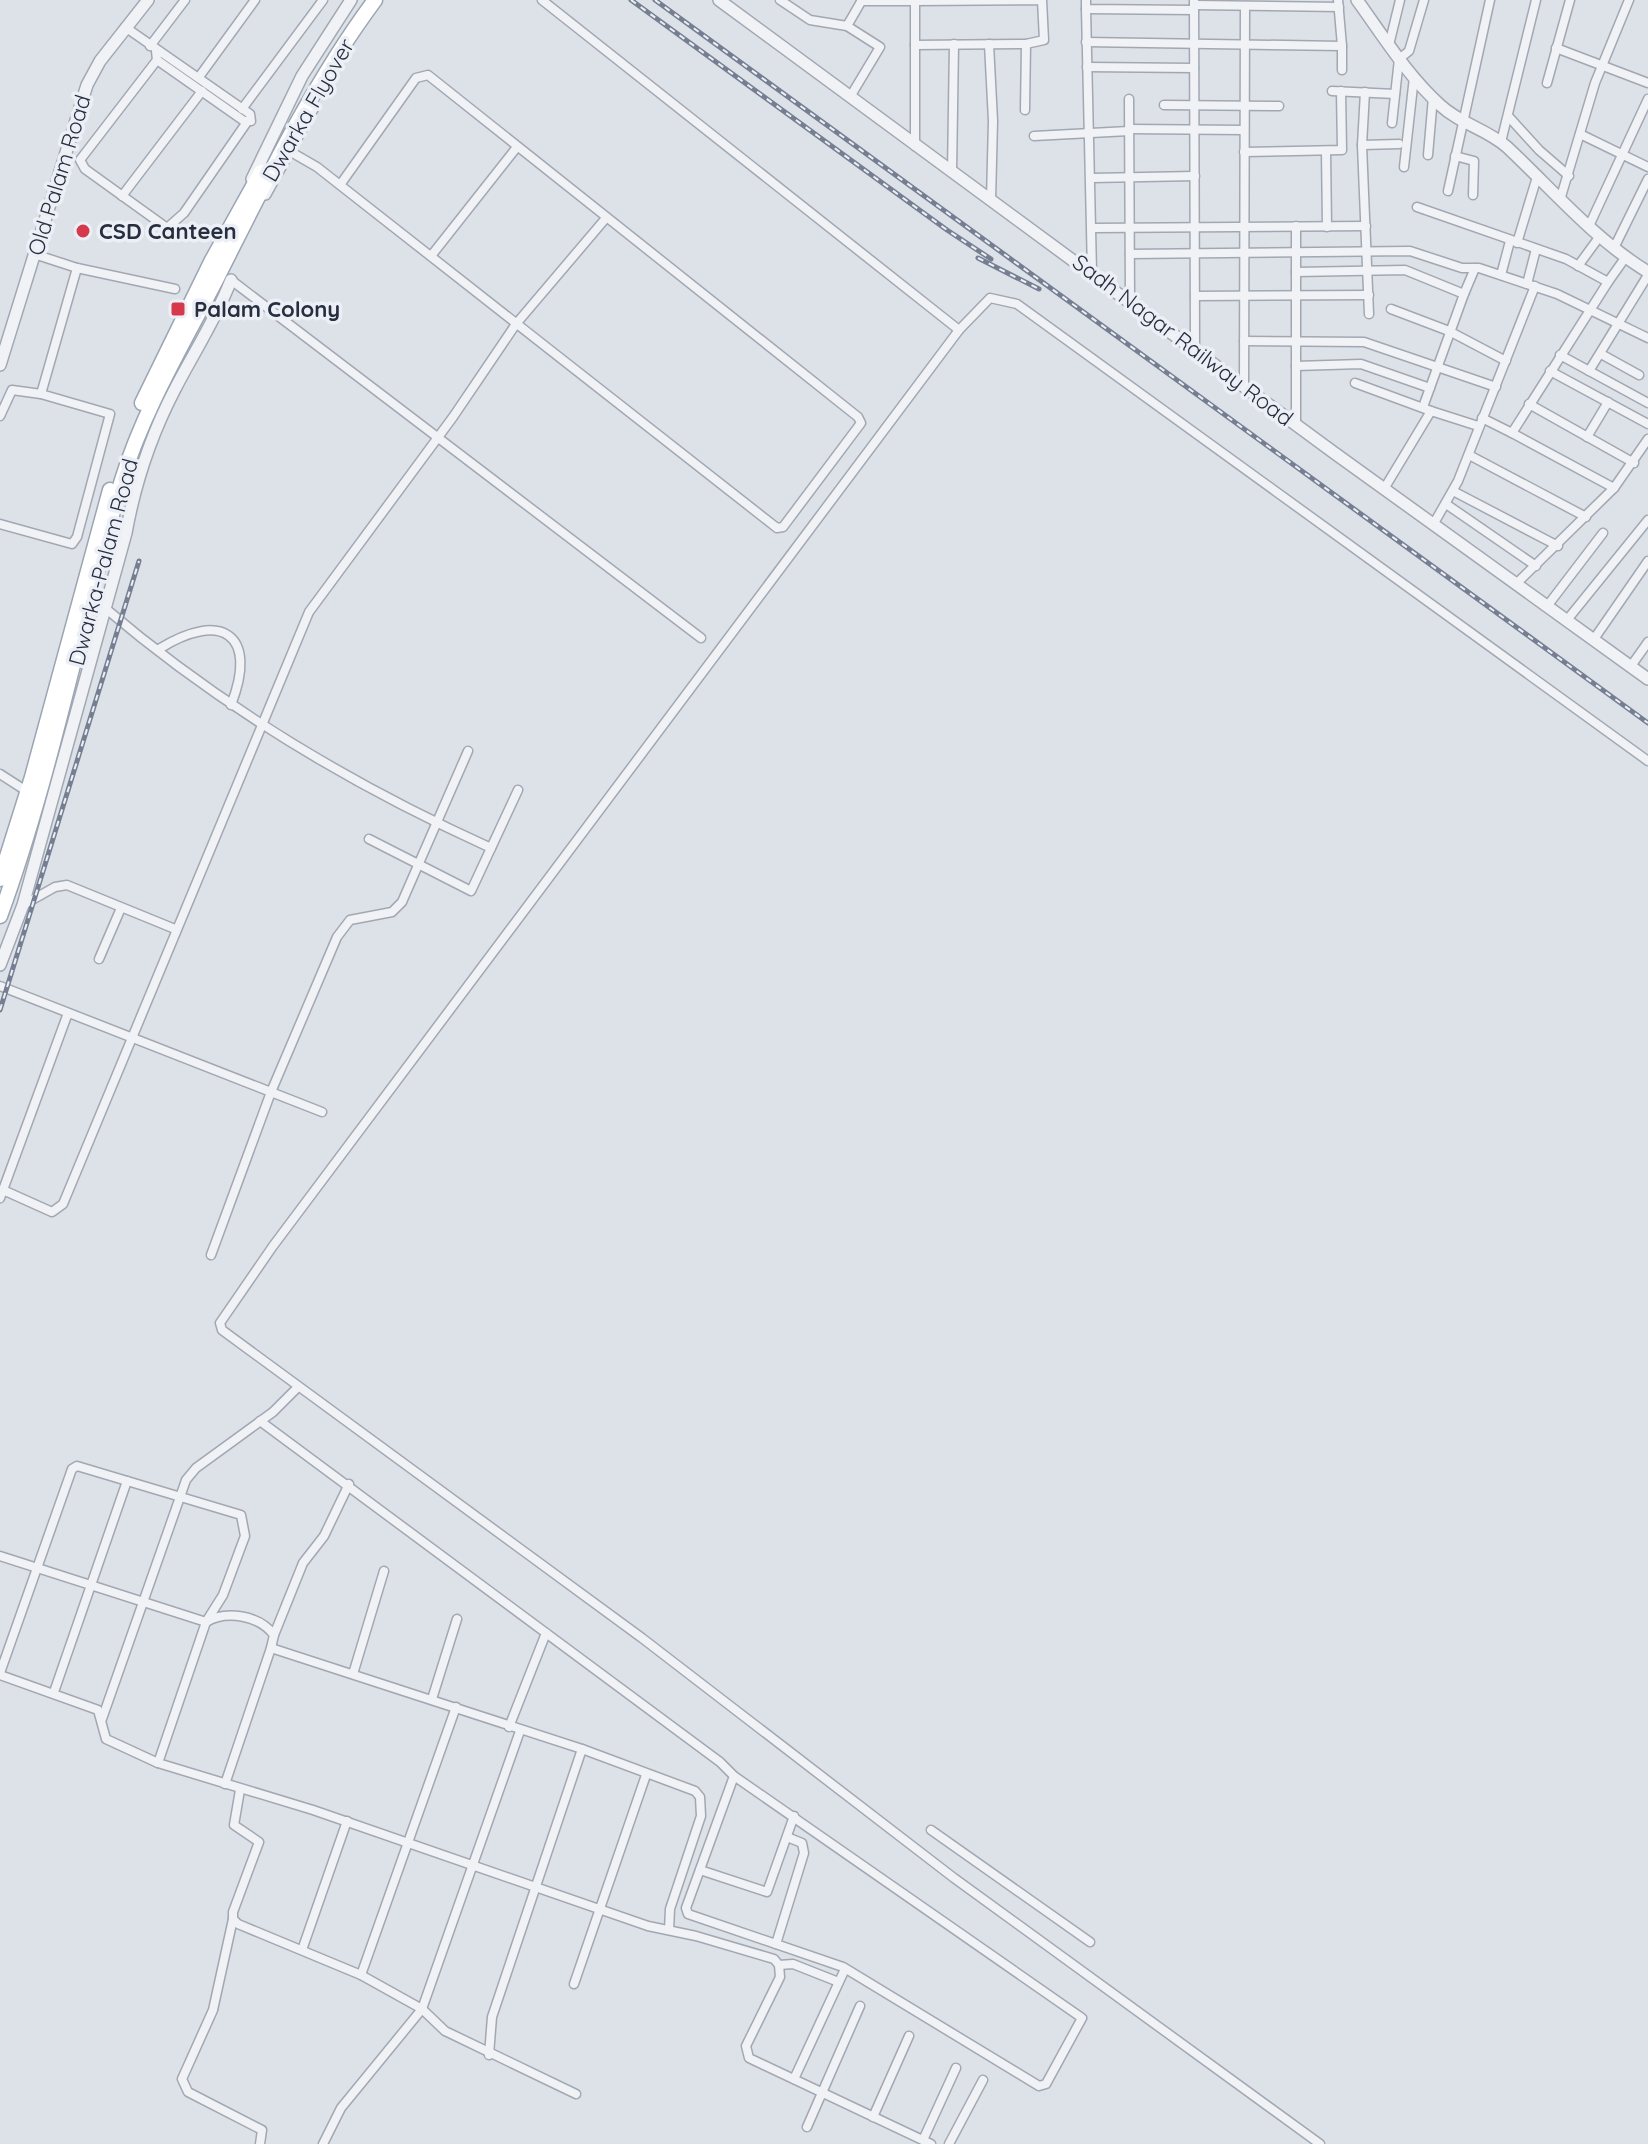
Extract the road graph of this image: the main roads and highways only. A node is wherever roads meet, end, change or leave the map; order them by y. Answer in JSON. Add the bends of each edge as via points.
{"nodes":[{"id":1,"x":363,"y":0,"type":"edge"},
{"id":2,"x":375,"y":0,"type":"edge"},
{"id":3,"x":256,"y":190,"type":"junction"},
{"id":4,"x":240,"y":221,"type":"junction"},
{"id":5,"x":0,"y":879,"type":"edge"},
{"id":6,"x":0,"y":916,"type":"edge"}],
"edges":[{"from":1,"to":3,"type":"main road","name":"Dwarka Flyover","via":[[326,52]]},
{"from":2,"to":3,"type":"main road","name":"Dwarka Flyover","via":[[335,56]]},
{"from":3,"to":4,"type":"main road","name":"Dwarka Flyover"},
{"from":4,"to":5,"type":"main road","name":"Dwarka-Palam Road","via":[[136,416],[114,476]]},
{"from":4,"to":6,"type":"main road","name":"Dwarka-Palam Road","via":[[144,420],[123,479],[44,779]]}]}
